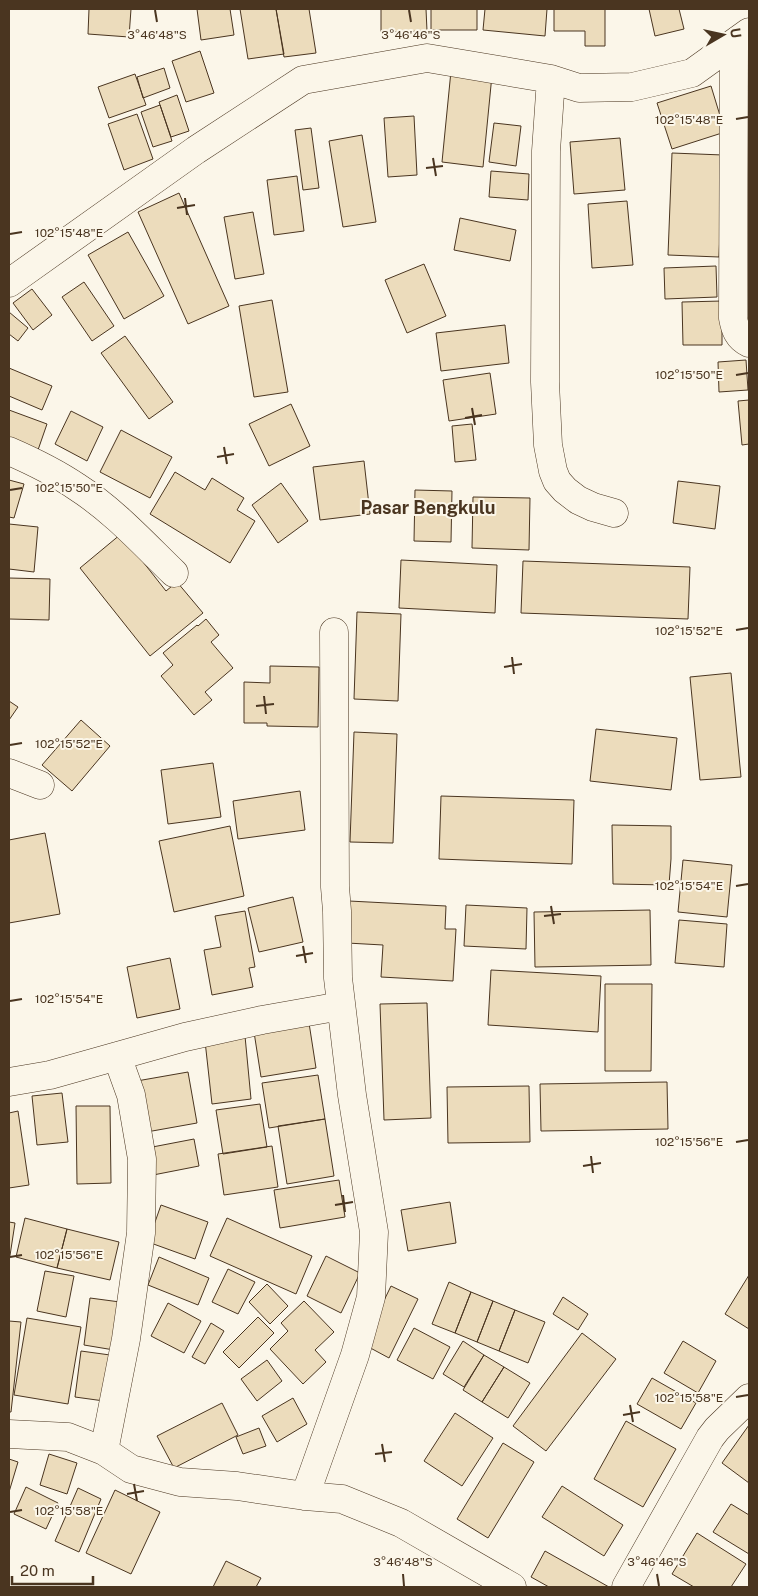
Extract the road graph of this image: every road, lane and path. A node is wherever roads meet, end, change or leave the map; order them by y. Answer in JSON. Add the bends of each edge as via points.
{"nodes":[{"id":1,"x":742,"y":38,"type":"edge"},
{"id":2,"x":551,"y":79,"type":"junction"},
{"id":3,"x":9,"y":283,"type":"edge"},
{"id":4,"x":749,"y":344,"type":"edge"},
{"id":5,"x":9,"y":451,"type":"edge"},
{"id":6,"x":614,"y":513,"type":"dead end"},
{"id":7,"x":174,"y":574,"type":"dead end"},
{"id":8,"x":334,"y":632,"type":"dead end"},
{"id":9,"x":9,"y":773,"type":"edge"},
{"id":10,"x":40,"y":786,"type":"dead end"},
{"id":11,"x":342,"y":1006,"type":"junction"},
{"id":12,"x":117,"y":1056,"type":"junction"},
{"id":13,"x":9,"y":1082,"type":"edge"},
{"id":14,"x":749,"y":1398,"type":"edge"},
{"id":15,"x":9,"y":1434,"type":"edge"},
{"id":16,"x":104,"y":1451,"type":"junction"},
{"id":17,"x":304,"y":1496,"type":"junction"},
{"id":18,"x":512,"y":1587,"type":"edge"},
{"id":19,"x":626,"y":1587,"type":"edge"}],
"edges":[{"from":1,"to":2,"type":"street","via":[[692,73],[632,87],[579,88]]},
{"from":1,"to":4,"type":"street","via":[[732,318],[737,332]]},
{"from":2,"to":3,"type":"street","via":[[427,58],[303,80],[196,150]]},
{"from":2,"to":6,"type":"street","via":[[546,150],[545,382],[548,445],[553,471],[565,490],[578,500]]},
{"from":5,"to":7,"type":"street","via":[[78,487],[119,520]]},
{"from":8,"to":11,"type":"street","via":[[336,887],[338,978]]},
{"from":9,"to":10,"type":"street"},
{"from":11,"to":12,"type":"street","via":[[185,1037]]},
{"from":11,"to":17,"type":"street","via":[[352,1095],[374,1232],[372,1296],[355,1355]]},
{"from":12,"to":13,"type":"street","via":[[50,1075]]},
{"from":12,"to":16,"type":"street","via":[[131,1095],[142,1159],[141,1233],[126,1339]]},
{"from":14,"to":19,"type":"street","via":[[710,1438]]},
{"from":15,"to":16,"type":"street","via":[[68,1437]]},
{"from":16,"to":17,"type":"street","via":[[131,1469],[180,1482]]},
{"from":17,"to":18,"type":"street","via":[[342,1499],[401,1523]]}]}
